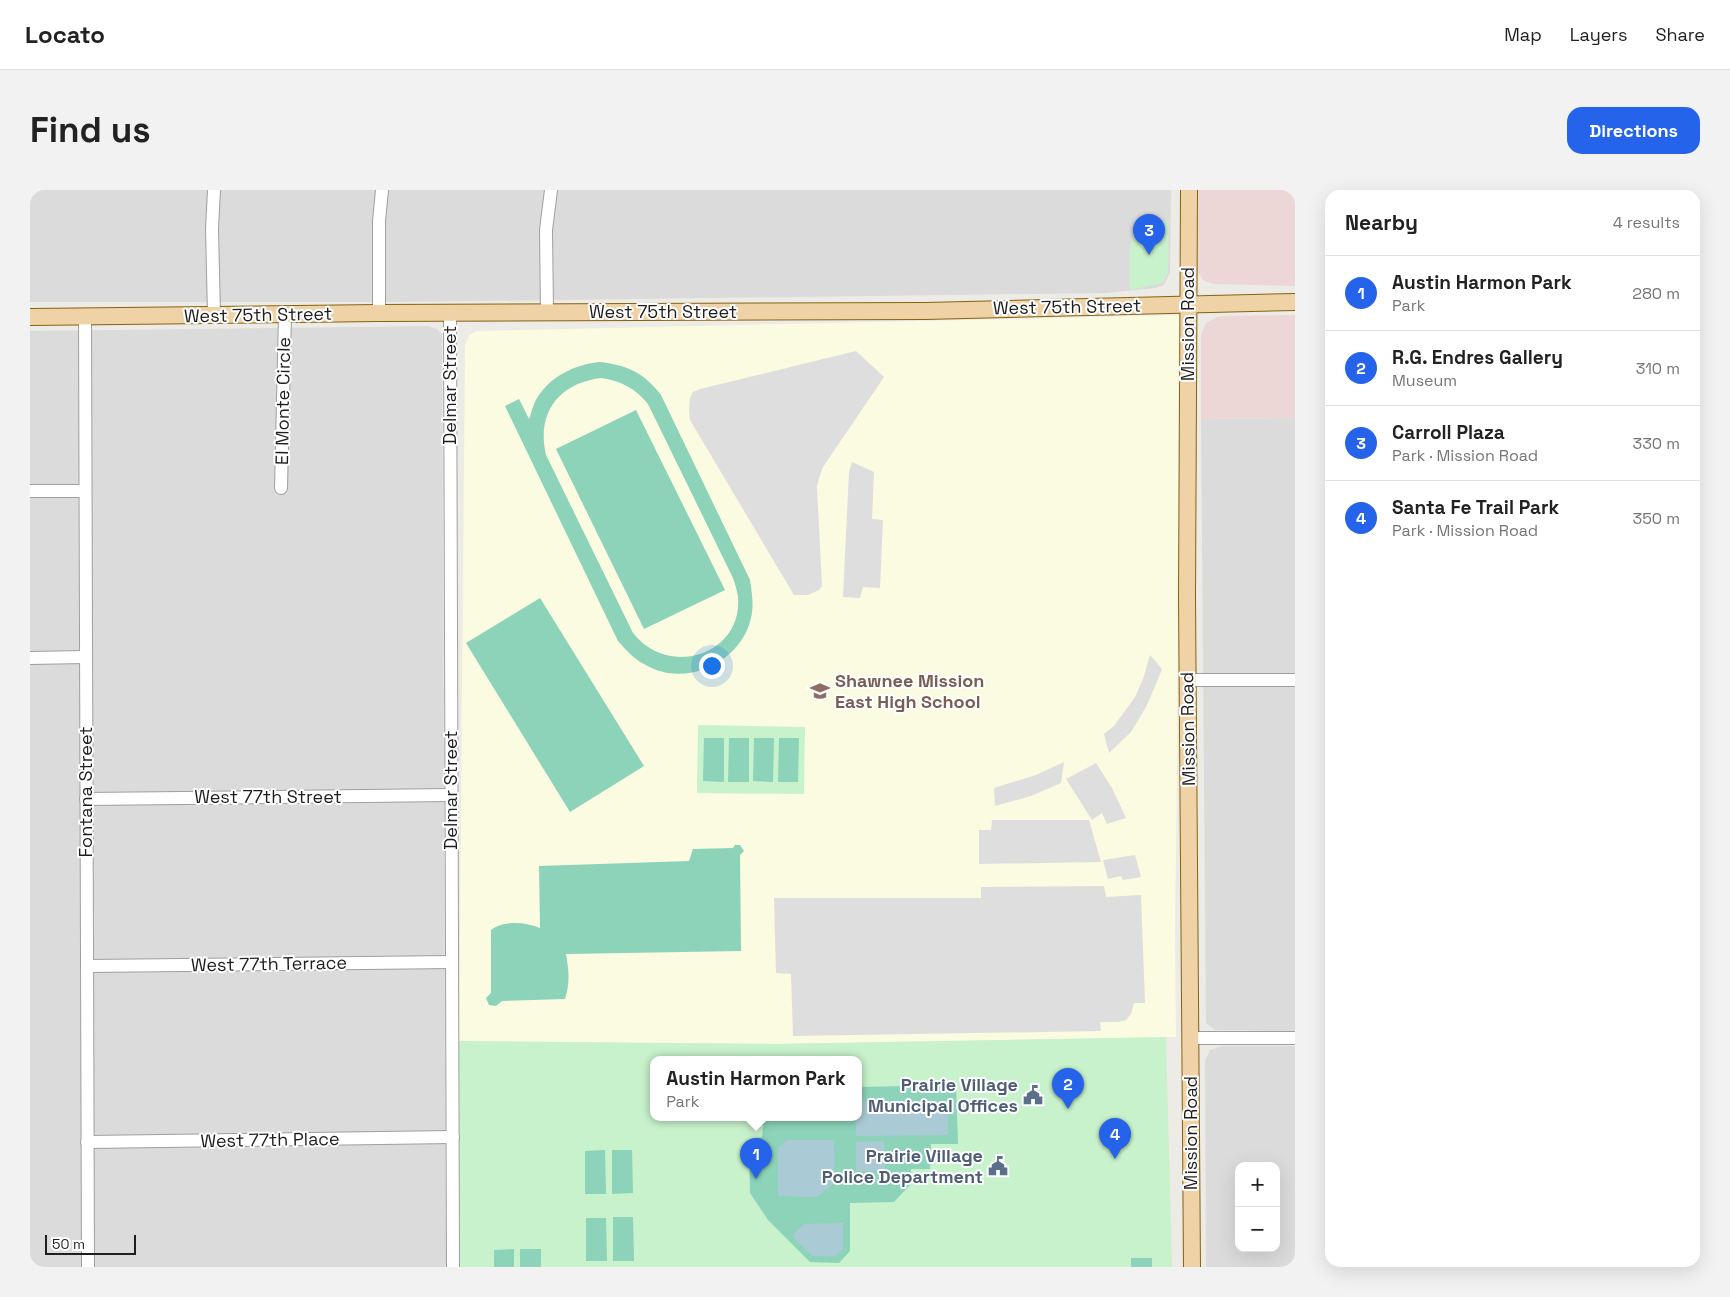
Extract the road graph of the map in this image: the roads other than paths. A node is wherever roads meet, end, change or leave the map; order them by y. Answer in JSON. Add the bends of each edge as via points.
{"nodes":[{"id":1,"x":214,"y":190,"type":"edge"},
{"id":2,"x":382,"y":190,"type":"edge"},
{"id":3,"x":551,"y":190,"type":"edge"},
{"id":4,"x":1188,"y":190,"type":"edge"},
{"id":5,"x":1295,"y":302,"type":"edge"},
{"id":6,"x":1188,"y":304,"type":"junction"},
{"id":7,"x":546,"y":312,"type":"junction"},
{"id":8,"x":379,"y":313,"type":"junction"},
{"id":9,"x":450,"y":313,"type":"junction"},
{"id":10,"x":284,"y":314,"type":"junction"},
{"id":11,"x":214,"y":315,"type":"junction"},
{"id":12,"x":30,"y":317,"type":"edge"},
{"id":13,"x":85,"y":318,"type":"junction"},
{"id":14,"x":281,"y":488,"type":"dead end"},
{"id":15,"x":30,"y":491,"type":"edge"},
{"id":16,"x":84,"y":491,"type":"junction"},
{"id":17,"x":84,"y":657,"type":"junction"},
{"id":18,"x":30,"y":658,"type":"edge"},
{"id":19,"x":1188,"y":680,"type":"junction"},
{"id":20,"x":1295,"y":680,"type":"edge"},
{"id":21,"x":450,"y":795,"type":"junction"},
{"id":22,"x":86,"y":798,"type":"junction"},
{"id":23,"x":452,"y":962,"type":"junction"},
{"id":24,"x":87,"y":966,"type":"junction"},
{"id":25,"x":1191,"y":1038,"type":"junction"},
{"id":26,"x":1295,"y":1038,"type":"edge"},
{"id":27,"x":453,"y":1138,"type":"junction"},
{"id":28,"x":87,"y":1142,"type":"junction"},
{"id":29,"x":88,"y":1267,"type":"edge"},
{"id":30,"x":453,"y":1267,"type":"edge"},
{"id":31,"x":1192,"y":1267,"type":"edge"}],
"edges":[{"from":1,"to":11,"type":"street"},
{"from":2,"to":8,"type":"street"},
{"from":3,"to":7,"type":"street","via":[[546,230]]},
{"from":4,"to":6,"type":"main road","name":"Mission Road"},
{"from":5,"to":6,"type":"main road","name":"West 75th Street"},
{"from":6,"to":7,"type":"main road","name":"West 75th Street","via":[[926,310]]},
{"from":6,"to":19,"type":"main road","name":"Mission Road"},
{"from":7,"to":9,"type":"main road","name":"West 75th Street"},
{"from":8,"to":9,"type":"main road","name":"West 75th Street"},
{"from":8,"to":10,"type":"main road","name":"West 75th Street"},
{"from":9,"to":21,"type":"street","name":"Delmar Street"},
{"from":10,"to":11,"type":"main road","name":"West 75th Street"},
{"from":10,"to":14,"type":"street","name":"El Monte Circle"},
{"from":11,"to":13,"type":"main road","name":"West 75th Street"},
{"from":12,"to":13,"type":"main road","name":"West 75th Street"},
{"from":13,"to":16,"type":"street","name":"Fontana Street"},
{"from":15,"to":16,"type":"street"},
{"from":16,"to":17,"type":"street","name":"Fontana Street"},
{"from":17,"to":18,"type":"street"},
{"from":17,"to":22,"type":"street","name":"Fontana Street"},
{"from":19,"to":20,"type":"street"},
{"from":19,"to":25,"type":"main road","name":"Mission Road"},
{"from":21,"to":22,"type":"street","name":"West 77th Street"},
{"from":21,"to":23,"type":"street","name":"Delmar Street"},
{"from":22,"to":24,"type":"street","name":"Fontana Street"},
{"from":23,"to":24,"type":"street","name":"West 77th Terrace"},
{"from":23,"to":27,"type":"street","name":"Delmar Street"},
{"from":24,"to":28,"type":"street","name":"Fontana Street"},
{"from":25,"to":26,"type":"street"},
{"from":25,"to":31,"type":"main road","name":"Mission Road"},
{"from":27,"to":28,"type":"street","name":"West 77th Place"},
{"from":27,"to":30,"type":"street","name":"Delmar Street"},
{"from":28,"to":29,"type":"street","name":"Fontana Street"}]}
